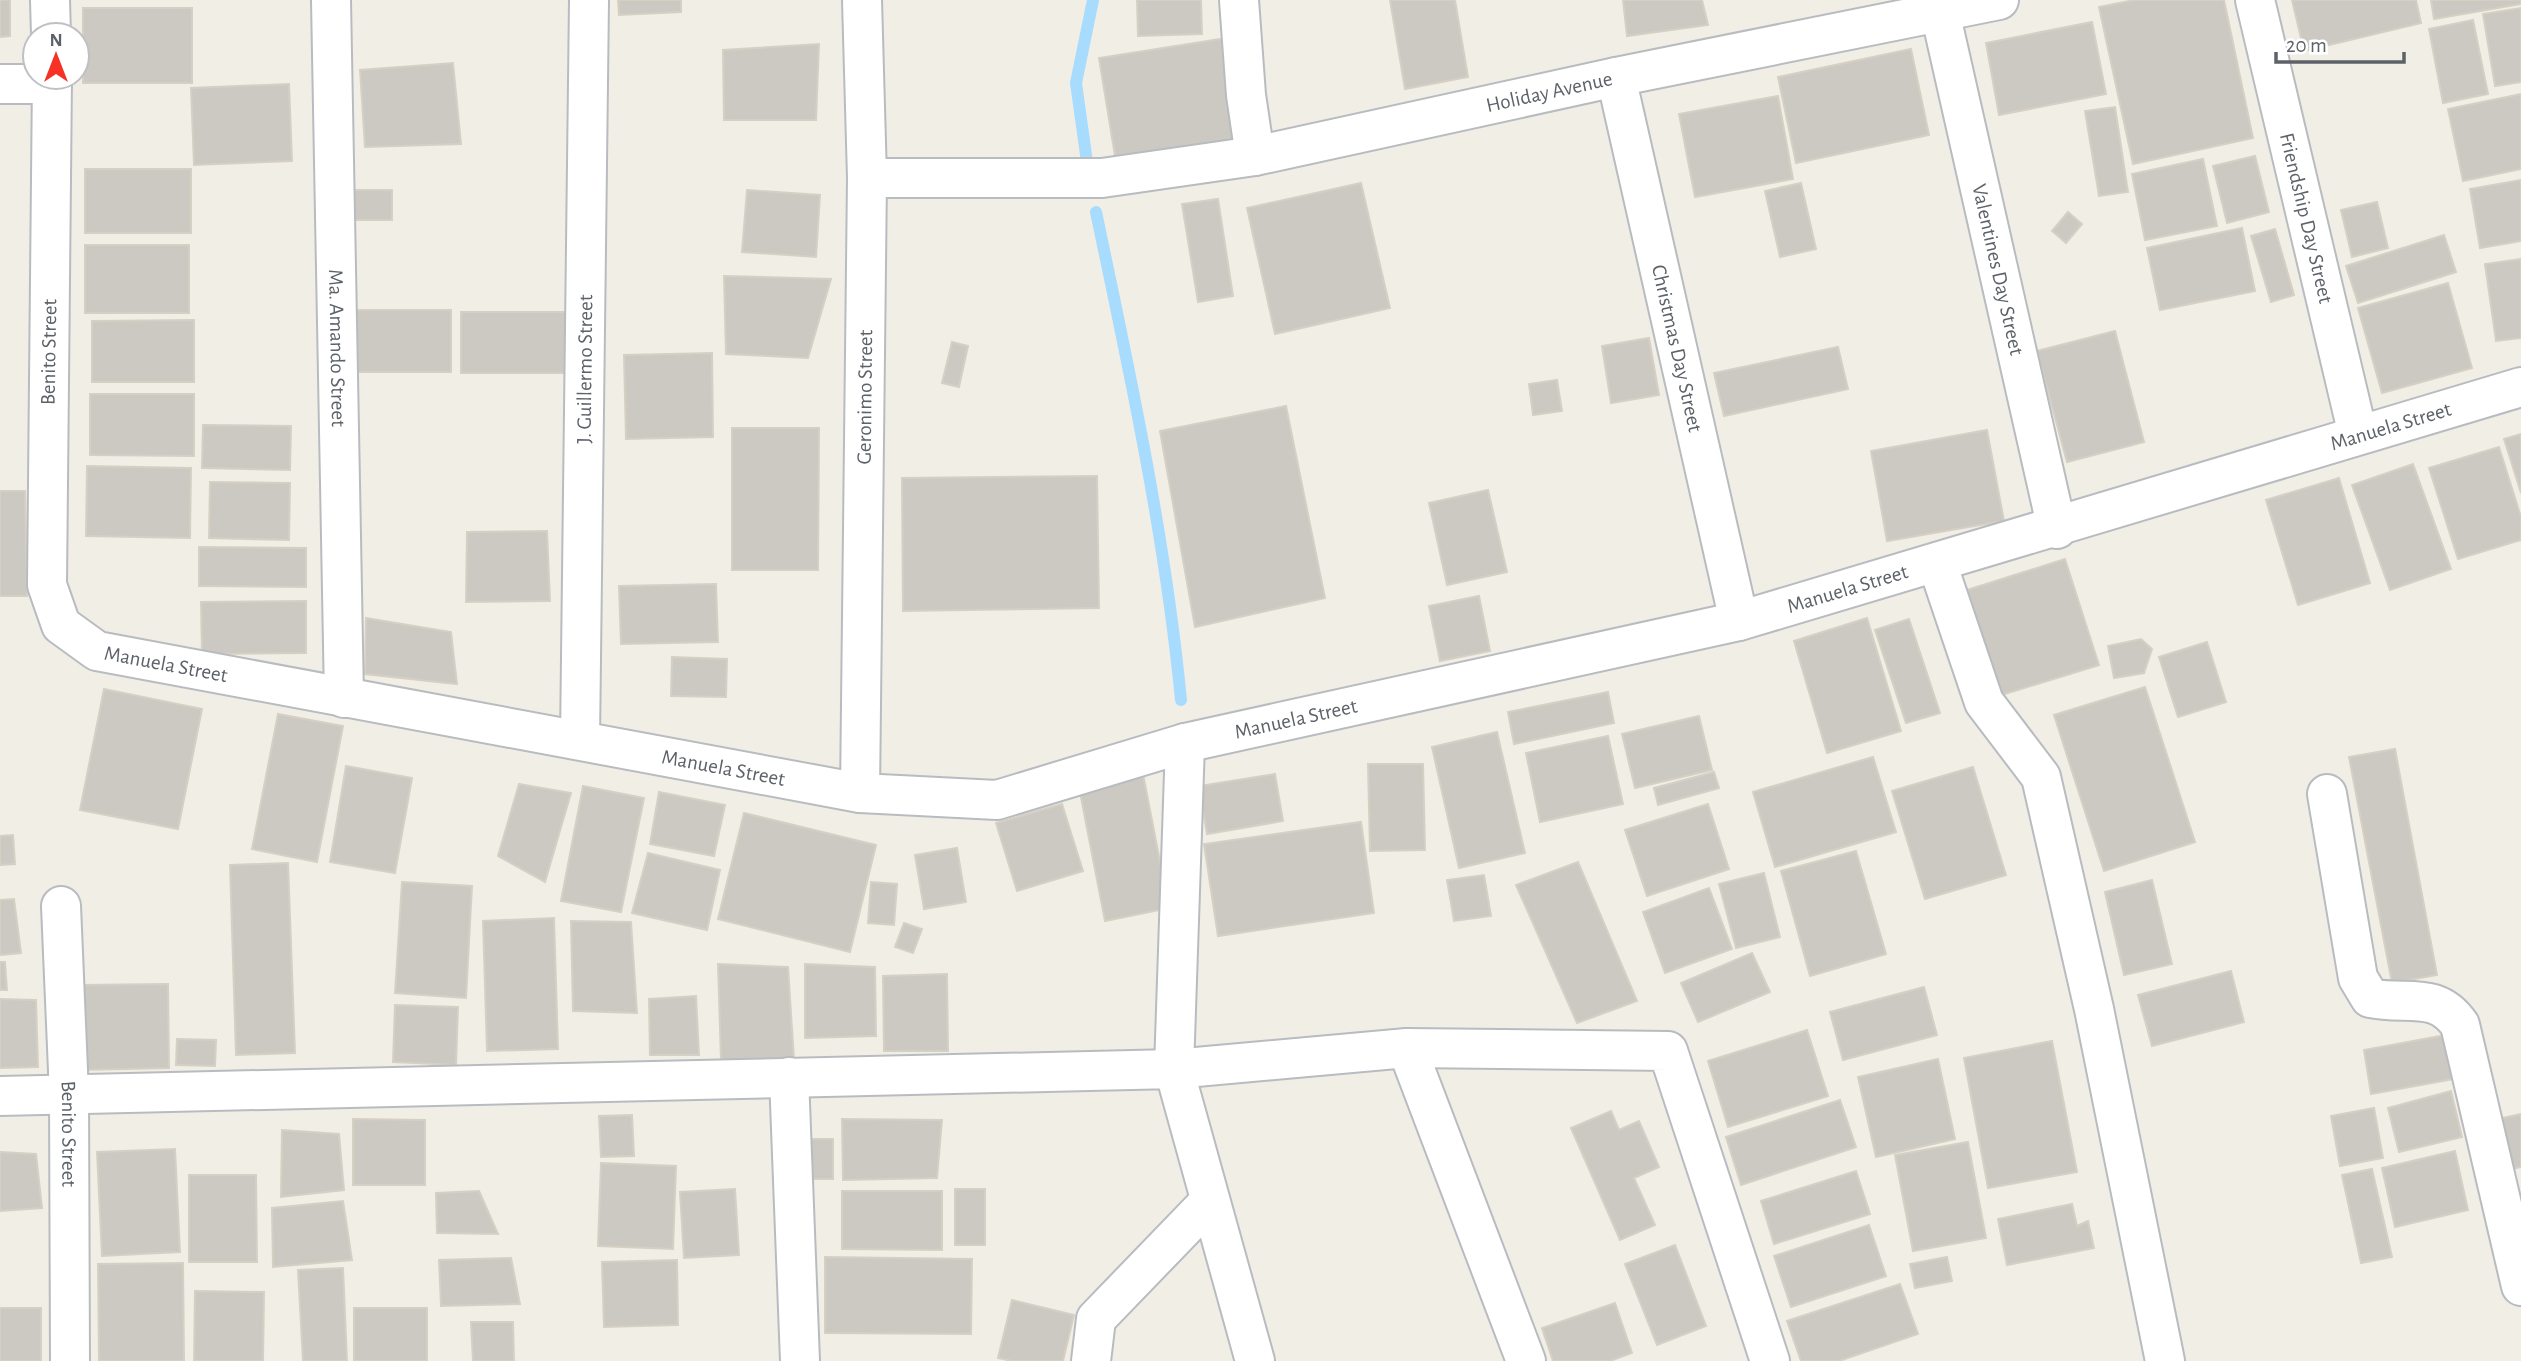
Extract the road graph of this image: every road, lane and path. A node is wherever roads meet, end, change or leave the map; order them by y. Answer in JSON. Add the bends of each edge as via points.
{"nodes":[{"id":1,"x":50,"y":0,"type":"edge"},
{"id":2,"x":331,"y":0,"type":"edge"},
{"id":3,"x":589,"y":0,"type":"edge"},
{"id":4,"x":862,"y":0,"type":"edge"},
{"id":5,"x":1239,"y":0,"type":"edge"},
{"id":6,"x":1998,"y":0,"type":"edge"},
{"id":7,"x":2255,"y":0,"type":"edge"},
{"id":8,"x":1940,"y":12,"type":"junction"},
{"id":9,"x":51,"y":21,"type":"edge"},
{"id":10,"x":1616,"y":77,"type":"junction"},
{"id":11,"x":21,"y":82,"type":"edge"},
{"id":12,"x":0,"y":84,"type":"edge"},
{"id":13,"x":52,"y":91,"type":"edge"},
{"id":14,"x":1255,"y":156,"type":"junction"},
{"id":15,"x":867,"y":178,"type":"junction"},
{"id":16,"x":2521,"y":387,"type":"edge"},
{"id":17,"x":2358,"y":435,"type":"junction"},
{"id":18,"x":2057,"y":529,"type":"junction"},
{"id":19,"x":1937,"y":563,"type":"junction"},
{"id":20,"x":1739,"y":621,"type":"junction"},
{"id":21,"x":61,"y":625,"type":"joint"},
{"id":22,"x":344,"y":698,"type":"junction"},
{"id":23,"x":579,"y":740,"type":"junction"},
{"id":24,"x":1185,"y":743,"type":"junction"},
{"id":25,"x":860,"y":793,"type":"junction"},
{"id":26,"x":2327,"y":794,"type":"dead end"},
{"id":27,"x":61,"y":906,"type":"dead end"},
{"id":28,"x":1407,"y":1048,"type":"junction"},
{"id":29,"x":1174,"y":1069,"type":"junction"},
{"id":30,"x":789,"y":1077,"type":"junction"},
{"id":31,"x":69,"y":1094,"type":"junction"},
{"id":32,"x":0,"y":1096,"type":"edge"},
{"id":33,"x":1209,"y":1202,"type":"junction"},
{"id":34,"x":2521,"y":1286,"type":"edge"},
{"id":35,"x":70,"y":1361,"type":"edge"},
{"id":36,"x":800,"y":1361,"type":"edge"},
{"id":37,"x":1091,"y":1361,"type":"edge"},
{"id":38,"x":1255,"y":1361,"type":"edge"},
{"id":39,"x":1526,"y":1361,"type":"edge"},
{"id":40,"x":1770,"y":1361,"type":"edge"},
{"id":41,"x":2165,"y":1361,"type":"edge"}],
"edges":[{"from":1,"to":9,"type":"street"},
{"from":2,"to":22,"type":"street","name":"Ma. Amando Street"},
{"from":3,"to":23,"type":"street","name":"J. Guillermo Street"},
{"from":4,"to":15,"type":"street","name":"Geronimo Street"},
{"from":5,"to":14,"type":"street"},
{"from":6,"to":8,"type":"street","name":"Holiday Avenue"},
{"from":7,"to":17,"type":"street","name":"Friendship Day Street"},
{"from":8,"to":10,"type":"street","name":"Holiday Avenue"},
{"from":8,"to":18,"type":"street","name":"Valentines Day Street"},
{"from":10,"to":14,"type":"street","name":"Holiday Avenue"},
{"from":10,"to":20,"type":"street","name":"Christmas Day Street"},
{"from":11,"to":12,"type":"street"},
{"from":13,"to":21,"type":"street","name":"Benito Street","via":[[47,585]]},
{"from":14,"to":15,"type":"street","name":"Holiday Avenue","via":[[1102,178]]},
{"from":15,"to":25,"type":"street","name":"Geronimo Street"},
{"from":16,"to":17,"type":"street","name":"Manuela Street"},
{"from":17,"to":18,"type":"street","name":"Manuela Street"},
{"from":18,"to":19,"type":"street","name":"Manuela Street"},
{"from":19,"to":20,"type":"street","name":"Manuela Street"},
{"from":19,"to":41,"type":"street","via":[[1984,702],[2041,777],[2094,1009]]},
{"from":20,"to":24,"type":"street","name":"Manuela Street"},
{"from":21,"to":22,"type":"street","name":"Manuela Street","via":[[97,652]]},
{"from":22,"to":23,"type":"street","name":"Manuela Street"},
{"from":23,"to":25,"type":"street","name":"Manuela Street"},
{"from":24,"to":25,"type":"street","name":"Manuela Street","via":[[997,800]]},
{"from":24,"to":29,"type":"street"},
{"from":26,"to":34,"type":"street","via":[[2358,978],[2370,998],[2428,1000],[2449,1009],[2460,1025]]},
{"from":27,"to":31,"type":"street","name":"Benito Street"},
{"from":28,"to":29,"type":"street"},
{"from":28,"to":39,"type":"street"},
{"from":28,"to":40,"type":"street","via":[[1668,1051]]},
{"from":29,"to":30,"type":"street"},
{"from":29,"to":33,"type":"street"},
{"from":30,"to":31,"type":"street"},
{"from":30,"to":36,"type":"street"},
{"from":31,"to":32,"type":"street"},
{"from":31,"to":35,"type":"street","name":"Benito Street"},
{"from":33,"to":37,"type":"street","via":[[1096,1319]]},
{"from":33,"to":38,"type":"street"}]}
